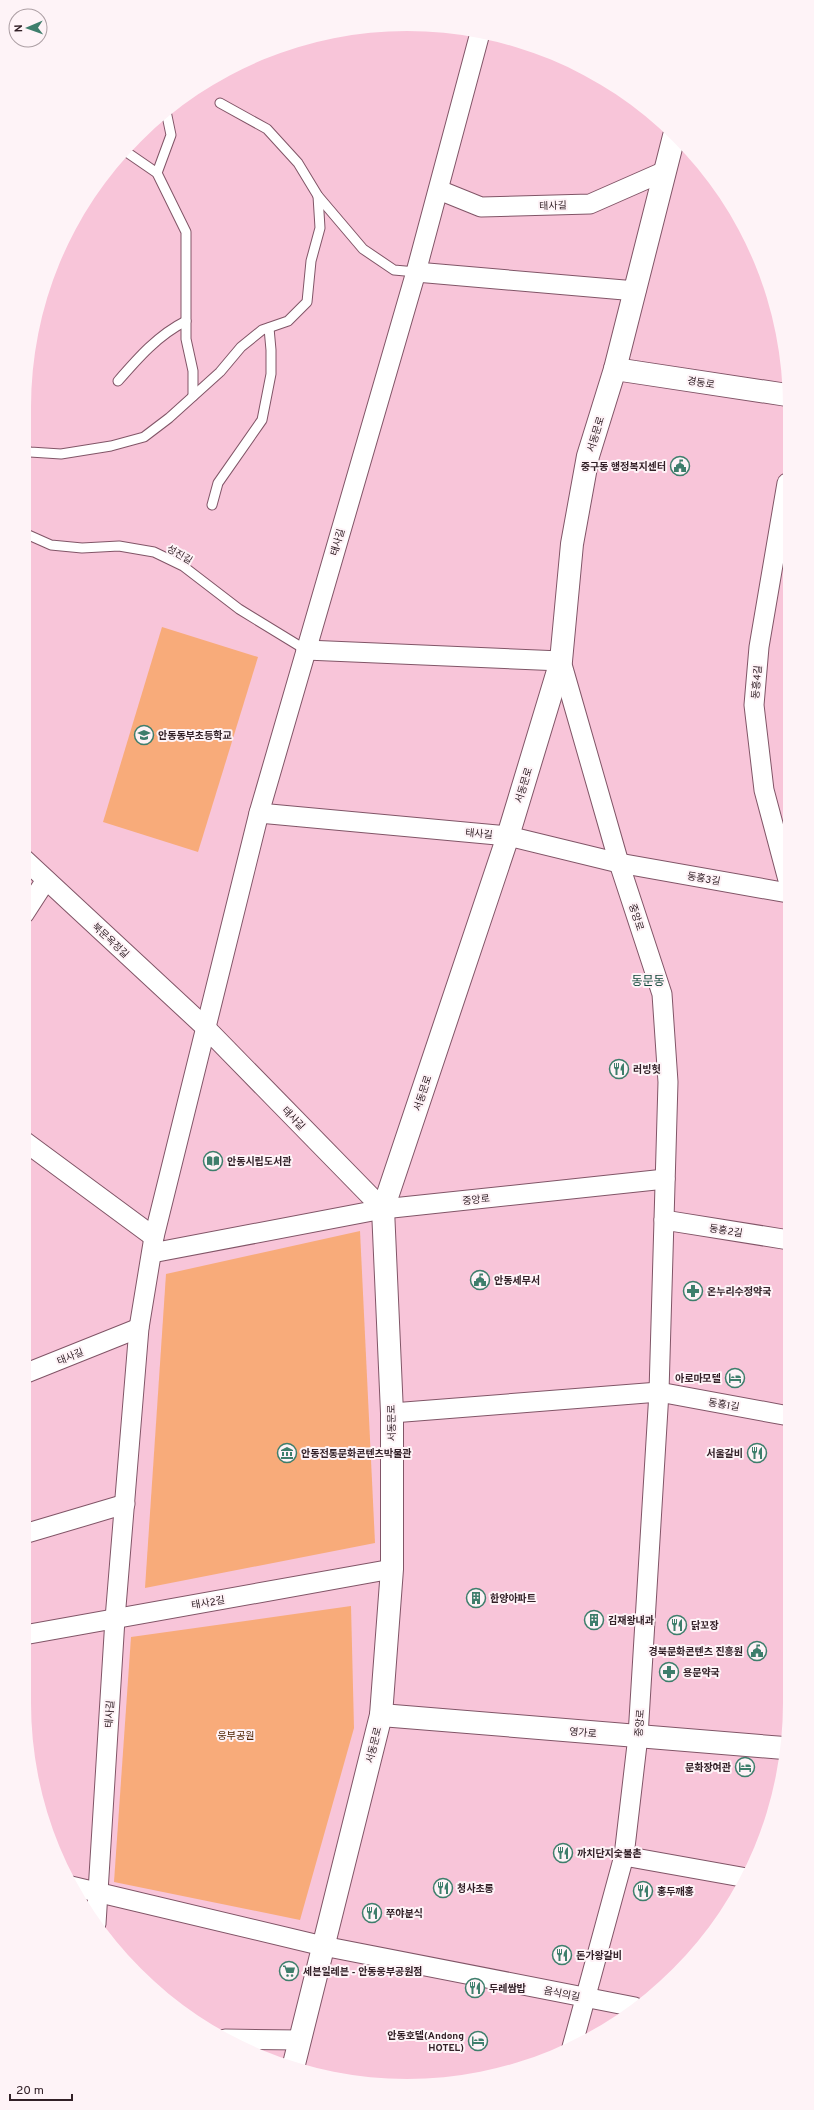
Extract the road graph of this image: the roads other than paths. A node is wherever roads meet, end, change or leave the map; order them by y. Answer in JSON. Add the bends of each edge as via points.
{"nodes":[{"id":1,"x":479,"y":38,"type":"edge"},
{"id":2,"x":220,"y":102,"type":"dead end"},
{"id":3,"x":167,"y":117,"type":"edge"},
{"id":4,"x":673,"y":141,"type":"edge"},
{"id":5,"x":129,"y":154,"type":"edge"},
{"id":6,"x":664,"y":171,"type":"junction"},
{"id":7,"x":157,"y":172,"type":"junction"},
{"id":8,"x":439,"y":190,"type":"junction"},
{"id":9,"x":318,"y":196,"type":"junction"},
{"id":10,"x":416,"y":272,"type":"junction"},
{"id":11,"x":636,"y":290,"type":"junction"},
{"id":12,"x":186,"y":321,"type":"junction"},
{"id":13,"x":269,"y":328,"type":"junction"},
{"id":14,"x":615,"y":369,"type":"junction"},
{"id":15,"x":118,"y":381,"type":"dead end"},
{"id":16,"x":782,"y":394,"type":"edge"},
{"id":17,"x":193,"y":396,"type":"junction"},
{"id":18,"x":31,"y":452,"type":"edge"},
{"id":19,"x":212,"y":505,"type":"dead end"},
{"id":20,"x":783,"y":506,"type":"edge"},
{"id":21,"x":31,"y":536,"type":"edge"},
{"id":22,"x":306,"y":650,"type":"junction"},
{"id":23,"x":561,"y":661,"type":"junction"},
{"id":24,"x":259,"y":813,"type":"junction"},
{"id":25,"x":508,"y":836,"type":"junction"},
{"id":26,"x":783,"y":861,"type":"edge"},
{"id":27,"x":619,"y":863,"type":"junction"},
{"id":28,"x":31,"y":866,"type":"edge"},
{"id":29,"x":46,"y":880,"type":"junction"},
{"id":30,"x":783,"y":892,"type":"edge"},
{"id":31,"x":31,"y":903,"type":"edge"},
{"id":32,"x":205,"y":1027,"type":"junction"},
{"id":33,"x":31,"y":1147,"type":"edge"},
{"id":34,"x":665,"y":1180,"type":"junction"},
{"id":35,"x":383,"y":1209,"type":"junction"},
{"id":36,"x":664,"y":1220,"type":"junction"},
{"id":37,"x":783,"y":1239,"type":"edge"},
{"id":38,"x":153,"y":1245,"type":"junction"},
{"id":39,"x":139,"y":1328,"type":"junction"},
{"id":40,"x":31,"y":1371,"type":"edge"},
{"id":41,"x":659,"y":1392,"type":"junction"},
{"id":42,"x":392,"y":1413,"type":"junction"},
{"id":43,"x":783,"y":1415,"type":"edge"},
{"id":44,"x":125,"y":1504,"type":"junction"},
{"id":45,"x":31,"y":1532,"type":"edge"},
{"id":46,"x":392,"y":1569,"type":"junction"},
{"id":47,"x":115,"y":1619,"type":"junction"},
{"id":48,"x":31,"y":1634,"type":"edge"},
{"id":49,"x":381,"y":1715,"type":"junction"},
{"id":50,"x":638,"y":1736,"type":"junction"},
{"id":51,"x":780,"y":1748,"type":"edge"},
{"id":52,"x":624,"y":1856,"type":"junction"},
{"id":53,"x":740,"y":1877,"type":"edge"},
{"id":54,"x":80,"y":1888,"type":"edge"},
{"id":55,"x":98,"y":1893,"type":"junction"},
{"id":56,"x":97,"y":1915,"type":"edge"},
{"id":57,"x":323,"y":1946,"type":"junction"},
{"id":58,"x":586,"y":1997,"type":"junction"},
{"id":59,"x":629,"y":2006,"type":"edge"},
{"id":60,"x":239,"y":2039,"type":"edge"},
{"id":61,"x":574,"y":2039,"type":"edge"},
{"id":62,"x":300,"y":2040,"type":"junction"},
{"id":63,"x":295,"y":2062,"type":"edge"}],
"edges":[{"from":1,"to":8,"type":"street","name":"태사길"},
{"from":2,"to":9,"type":"lane","via":[[266,129],[298,163]]},
{"from":3,"to":7,"type":"lane","via":[[171,135]]},
{"from":4,"to":6,"type":"street","name":"서동문로"},
{"from":5,"to":7,"type":"lane"},
{"from":6,"to":8,"type":"street","name":"태사길","via":[[590,204],[481,208]]},
{"from":6,"to":11,"type":"street","name":"서동문로"},
{"from":7,"to":12,"type":"lane","via":[[186,232]]},
{"from":8,"to":10,"type":"street","name":"태사길"},
{"from":9,"to":10,"type":"lane","via":[[363,249],[394,270]]},
{"from":9,"to":13,"type":"lane","via":[[320,228],[311,260],[307,302],[288,321]]},
{"from":10,"to":11,"type":"street"},
{"from":10,"to":22,"type":"street","name":"태사길"},
{"from":11,"to":14,"type":"street","name":"서동문로"},
{"from":12,"to":15,"type":"lane","via":[[170,328]]},
{"from":12,"to":17,"type":"lane","via":[[186,339],[193,371]]},
{"from":13,"to":17,"type":"lane","via":[[262,330],[241,347],[220,372]]},
{"from":13,"to":19,"type":"lane","via":[[271,374],[262,420],[218,483]]},
{"from":14,"to":16,"type":"street","name":"경동로"},
{"from":14,"to":23,"type":"street","name":"서동문로","via":[[587,463],[572,544]]},
{"from":17,"to":18,"type":"lane","via":[[144,437],[111,446],[61,454]]},
{"from":20,"to":26,"type":"street","name":"동흥4길","via":[[759,647],[754,705],[764,790]]},
{"from":21,"to":22,"type":"lane","name":"성진길","via":[[51,545],[82,548],[120,546],[154,552],[183,566],[238,609]]},
{"from":22,"to":23,"type":"street"},
{"from":22,"to":24,"type":"street","name":"태사길"},
{"from":23,"to":25,"type":"street","name":"서동문로"},
{"from":23,"to":27,"type":"street","name":"중앙로"},
{"from":24,"to":25,"type":"street","name":"태사길"},
{"from":24,"to":32,"type":"street","name":"태사길"},
{"from":25,"to":27,"type":"street","name":"태사길"},
{"from":25,"to":35,"type":"street","name":"서동문로"},
{"from":27,"to":30,"type":"street","name":"동흥3길"},
{"from":27,"to":34,"type":"street","name":"중앙로","via":[[662,994],[668,1082]]},
{"from":28,"to":29,"type":"street","name":"북문옥정길"},
{"from":29,"to":31,"type":"street"},
{"from":29,"to":32,"type":"street","name":"북문옥정길"},
{"from":32,"to":35,"type":"street","name":"태사길"},
{"from":32,"to":38,"type":"street","name":"태사길"},
{"from":33,"to":38,"type":"street"},
{"from":34,"to":35,"type":"street","name":"중앙로"},
{"from":34,"to":36,"type":"street","name":"중앙로"},
{"from":35,"to":38,"type":"street","name":"중앙로"},
{"from":35,"to":42,"type":"street","name":"서동문로"},
{"from":36,"to":37,"type":"street","name":"동흥2길"},
{"from":36,"to":41,"type":"street","name":"중앙로"},
{"from":38,"to":39,"type":"street","name":"태사길"},
{"from":39,"to":40,"type":"street","name":"태사길"},
{"from":39,"to":44,"type":"street","name":"태사길"},
{"from":41,"to":42,"type":"street"},
{"from":41,"to":43,"type":"street","name":"동흥1길"},
{"from":41,"to":50,"type":"street","name":"중앙로"},
{"from":42,"to":46,"type":"street","name":"서동문로"},
{"from":44,"to":45,"type":"street"},
{"from":44,"to":47,"type":"street","name":"태사길"},
{"from":46,"to":47,"type":"street","name":"태사2길"},
{"from":46,"to":49,"type":"street","name":"서동문로"},
{"from":47,"to":48,"type":"street","name":"태사2길"},
{"from":47,"to":55,"type":"street","name":"태사길"},
{"from":49,"to":50,"type":"street","name":"영가로"},
{"from":49,"to":57,"type":"street","name":"서동문로"},
{"from":50,"to":51,"type":"street","name":"영가로"},
{"from":50,"to":52,"type":"street","name":"중앙로"},
{"from":52,"to":53,"type":"street"},
{"from":52,"to":58,"type":"street","name":"중앙로"},
{"from":54,"to":55,"type":"street","name":"음식의길"},
{"from":55,"to":56,"type":"street","name":"태사길"},
{"from":55,"to":57,"type":"street","name":"음식의길"},
{"from":57,"to":58,"type":"street","name":"음식의길"},
{"from":57,"to":62,"type":"street","name":"서동문로"},
{"from":58,"to":59,"type":"street","name":"음식의길"},
{"from":58,"to":61,"type":"street","name":"중앙로"},
{"from":60,"to":62,"type":"street"},
{"from":62,"to":63,"type":"street","name":"서동문로"}]}
